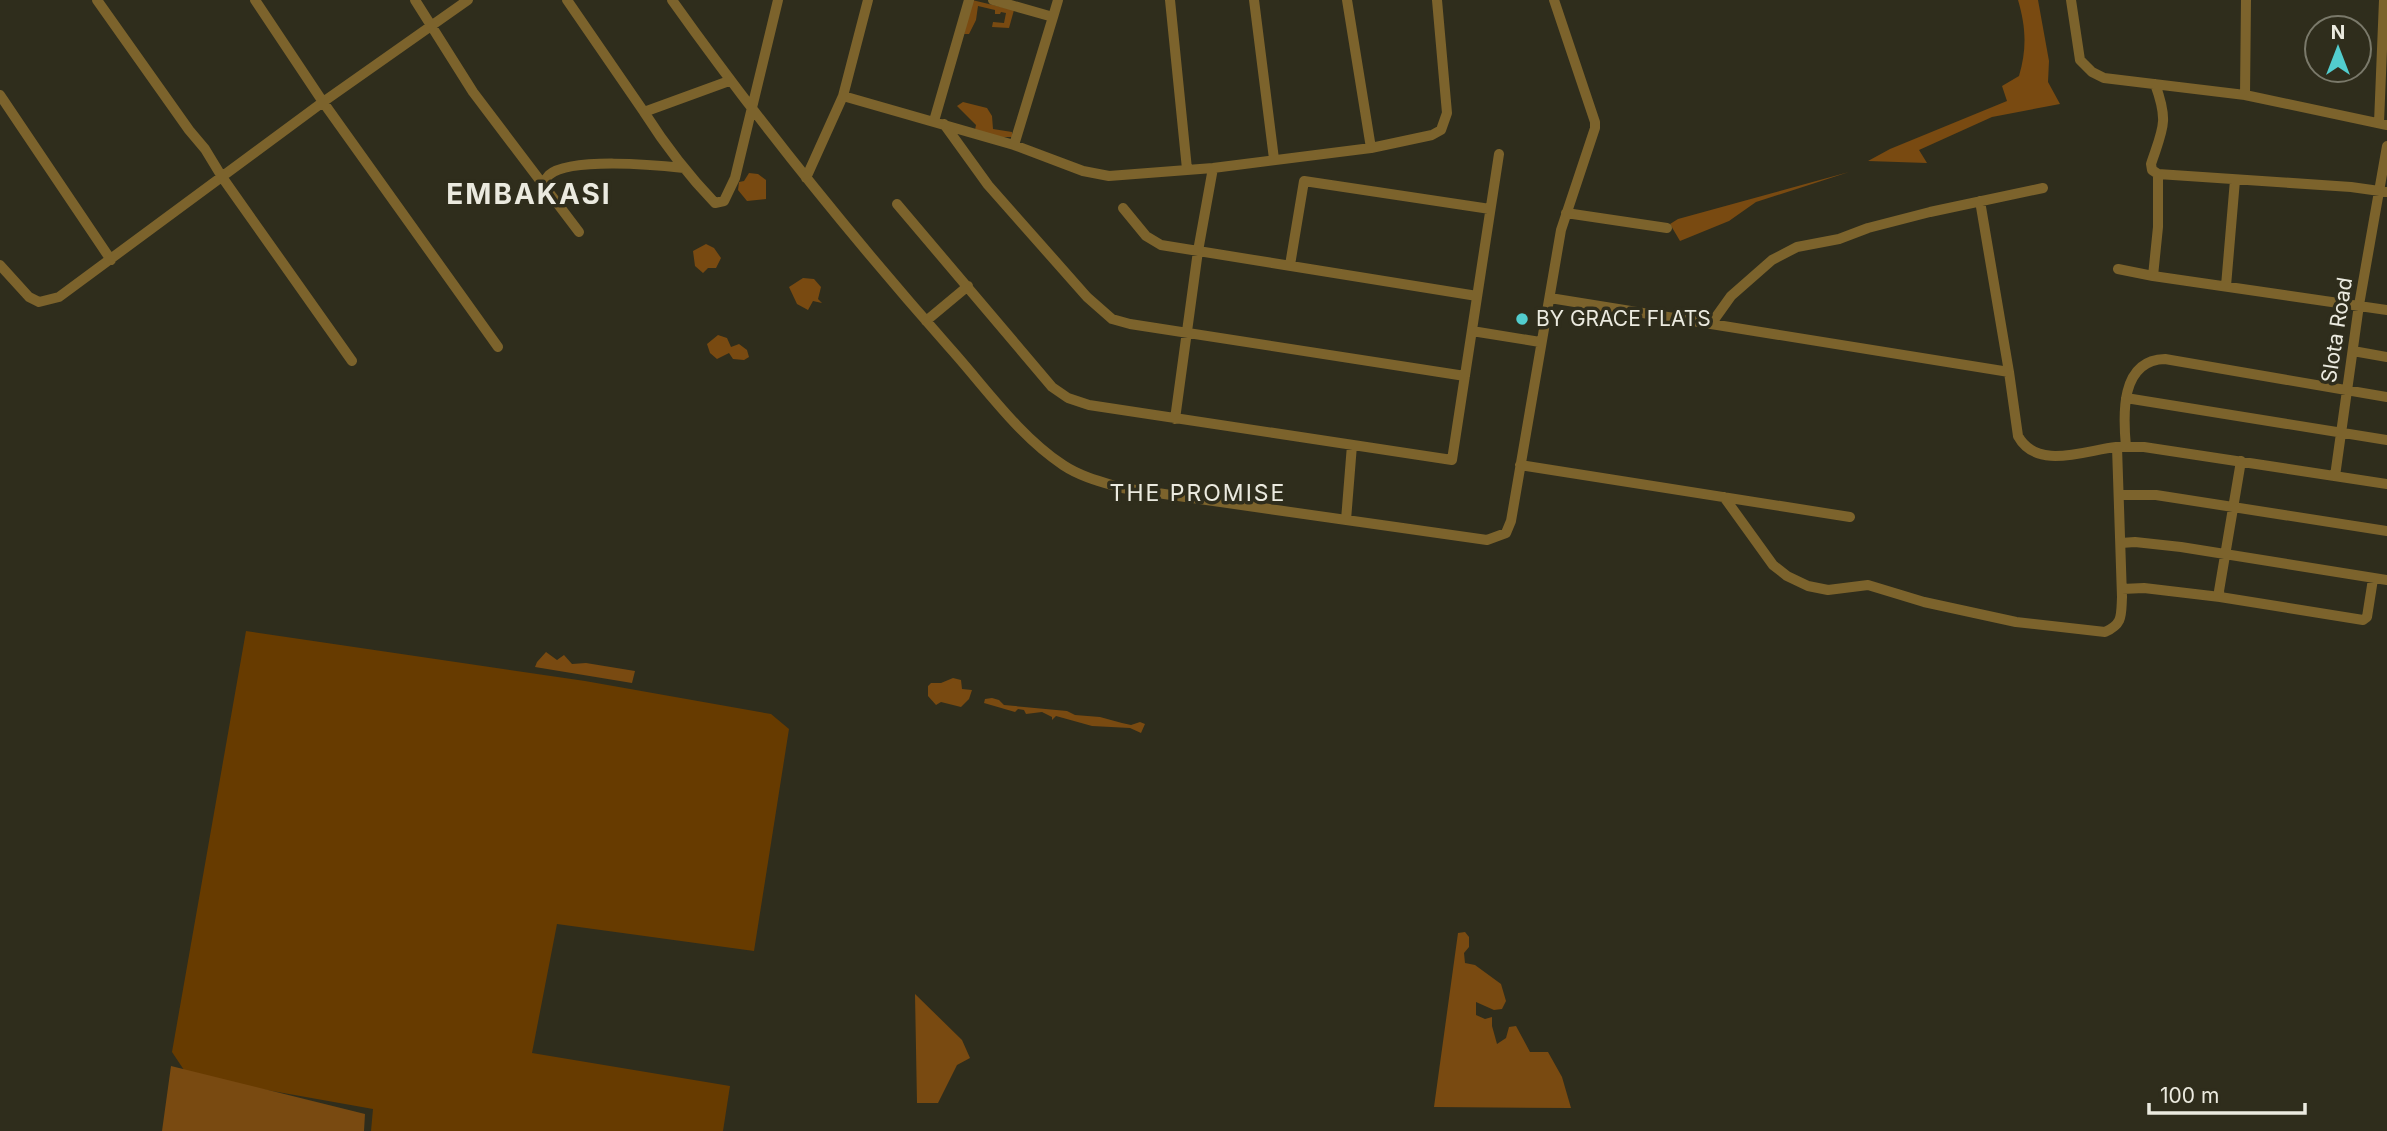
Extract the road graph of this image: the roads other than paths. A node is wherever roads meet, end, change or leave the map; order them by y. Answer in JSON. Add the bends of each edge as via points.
{"nodes":[{"id":1,"x":97,"y":0,"type":"edge"},
{"id":2,"x":255,"y":0,"type":"edge"},
{"id":3,"x":415,"y":0,"type":"edge"},
{"id":4,"x":468,"y":0,"type":"edge"},
{"id":5,"x":567,"y":0,"type":"edge"},
{"id":6,"x":672,"y":0,"type":"edge"},
{"id":7,"x":778,"y":0,"type":"edge"},
{"id":8,"x":868,"y":0,"type":"edge"},
{"id":9,"x":969,"y":0,"type":"edge"},
{"id":10,"x":993,"y":0,"type":"edge"},
{"id":11,"x":1058,"y":0,"type":"edge"},
{"id":12,"x":1170,"y":0,"type":"edge"},
{"id":13,"x":1254,"y":0,"type":"edge"},
{"id":14,"x":1347,"y":0,"type":"edge"},
{"id":15,"x":1437,"y":0,"type":"edge"},
{"id":16,"x":1554,"y":0,"type":"edge"},
{"id":17,"x":2071,"y":0,"type":"edge"},
{"id":18,"x":2246,"y":0,"type":"edge"},
{"id":19,"x":2384,"y":0,"type":"edge"},
{"id":20,"x":1053,"y":16,"type":"junction"},
{"id":21,"x":431,"y":27,"type":"junction"},
{"id":22,"x":729,"y":81,"type":"junction"},
{"id":23,"x":2155,"y":84,"type":"junction"},
{"id":24,"x":0,"y":95,"type":"edge"},
{"id":25,"x":2245,"y":95,"type":"junction"},
{"id":26,"x":843,"y":96,"type":"junction"},
{"id":27,"x":323,"y":102,"type":"junction"},
{"id":28,"x":751,"y":110,"type":"junction"},
{"id":29,"x":643,"y":112,"type":"junction"},
{"id":30,"x":939,"y":122,"type":"junction"},
{"id":31,"x":2383,"y":124,"type":"edge"},
{"id":32,"x":1014,"y":145,"type":"junction"},
{"id":33,"x":2387,"y":146,"type":"edge"},
{"id":34,"x":1371,"y":148,"type":"junction"},
{"id":35,"x":1499,"y":155,"type":"dead end"},
{"id":36,"x":1274,"y":159,"type":"junction"},
{"id":37,"x":684,"y":168,"type":"junction"},
{"id":38,"x":1213,"y":168,"type":"junction"},
{"id":39,"x":1187,"y":169,"type":"junction"},
{"id":40,"x":2158,"y":174,"type":"junction"},
{"id":41,"x":222,"y":177,"type":"junction"},
{"id":42,"x":806,"y":178,"type":"junction"},
{"id":43,"x":2235,"y":180,"type":"junction"},
{"id":44,"x":543,"y":185,"type":"junction"},
{"id":45,"x":2043,"y":188,"type":"dead end"},
{"id":46,"x":2383,"y":192,"type":"edge"},
{"id":47,"x":1980,"y":201,"type":"junction"},
{"id":48,"x":897,"y":204,"type":"dead end"},
{"id":49,"x":1123,"y":208,"type":"dead end"},
{"id":50,"x":1490,"y":209,"type":"junction"},
{"id":51,"x":1566,"y":212,"type":"junction"},
{"id":52,"x":1667,"y":228,"type":"dead end"},
{"id":53,"x":579,"y":232,"type":"dead end"},
{"id":54,"x":1199,"y":251,"type":"junction"},
{"id":55,"x":111,"y":260,"type":"junction"},
{"id":56,"x":0,"y":265,"type":"edge"},
{"id":57,"x":1290,"y":265,"type":"junction"},
{"id":58,"x":2118,"y":269,"type":"dead end"},
{"id":59,"x":2153,"y":276,"type":"junction"},
{"id":60,"x":968,"y":286,"type":"junction"},
{"id":61,"x":2226,"y":286,"type":"junction"},
{"id":62,"x":1477,"y":296,"type":"junction"},
{"id":63,"x":1550,"y":298,"type":"junction"},
{"id":64,"x":2359,"y":305,"type":"junction"},
{"id":65,"x":2387,"y":310,"type":"edge"},
{"id":66,"x":926,"y":321,"type":"junction"},
{"id":67,"x":1711,"y":324,"type":"junction"},
{"id":68,"x":1472,"y":331,"type":"junction"},
{"id":69,"x":1187,"y":332,"type":"junction"},
{"id":70,"x":1540,"y":342,"type":"junction"},
{"id":71,"x":498,"y":347,"type":"dead end"},
{"id":72,"x":2353,"y":351,"type":"junction"},
{"id":73,"x":2387,"y":357,"type":"edge"},
{"id":74,"x":352,"y":361,"type":"dead end"},
{"id":75,"x":2010,"y":372,"type":"junction"},
{"id":76,"x":1465,"y":376,"type":"junction"},
{"id":77,"x":2346,"y":391,"type":"junction"},
{"id":78,"x":2387,"y":397,"type":"edge"},
{"id":79,"x":2126,"y":398,"type":"junction"},
{"id":80,"x":1175,"y":419,"type":"junction"},
{"id":81,"x":2342,"y":433,"type":"junction"},
{"id":82,"x":2387,"y":440,"type":"edge"},
{"id":83,"x":1352,"y":445,"type":"junction"},
{"id":84,"x":2121,"y":447,"type":"junction"},
{"id":85,"x":2241,"y":461,"type":"junction"},
{"id":86,"x":1520,"y":465,"type":"junction"},
{"id":87,"x":2335,"y":476,"type":"junction"},
{"id":88,"x":2387,"y":484,"type":"edge"},
{"id":89,"x":2119,"y":495,"type":"junction"},
{"id":90,"x":1724,"y":497,"type":"junction"},
{"id":91,"x":2232,"y":508,"type":"junction"},
{"id":92,"x":1850,"y":517,"type":"dead end"},
{"id":93,"x":1346,"y":520,"type":"junction"},
{"id":94,"x":2387,"y":531,"type":"edge"},
{"id":95,"x":2121,"y":543,"type":"junction"},
{"id":96,"x":2225,"y":554,"type":"junction"},
{"id":97,"x":2373,"y":579,"type":"junction"},
{"id":98,"x":2387,"y":580,"type":"edge"},
{"id":99,"x":2122,"y":589,"type":"junction"},
{"id":100,"x":2220,"y":597,"type":"junction"}],
"edges":[{"from":1,"to":41,"type":"street"},
{"from":2,"to":27,"type":"street"},
{"from":3,"to":21,"type":"street"},
{"from":4,"to":21,"type":"street"},
{"from":5,"to":29,"type":"street"},
{"from":6,"to":22,"type":"street"},
{"from":7,"to":28,"type":"street"},
{"from":8,"to":26,"type":"street"},
{"from":9,"to":30,"type":"street"},
{"from":10,"to":20,"type":"street"},
{"from":11,"to":20,"type":"street"},
{"from":12,"to":39,"type":"street"},
{"from":13,"to":36,"type":"street"},
{"from":14,"to":34,"type":"street"},
{"from":15,"to":34,"type":"street","via":[[1445,124],[1432,135]]},
{"from":16,"to":51,"type":"street","via":[[1595,122]]},
{"from":17,"to":23,"type":"street","via":[[2080,60],[2086,68],[2104,78]]},
{"from":18,"to":25,"type":"street"},
{"from":19,"to":31,"type":"street"},
{"from":20,"to":32,"type":"street"},
{"from":21,"to":27,"type":"street"},
{"from":21,"to":44,"type":"street"},
{"from":22,"to":28,"type":"street"},
{"from":22,"to":29,"type":"street"},
{"from":23,"to":25,"type":"street"},
{"from":23,"to":40,"type":"street","via":[[2165,123],[2151,164]]},
{"from":24,"to":55,"type":"street"},
{"from":25,"to":31,"type":"street"},
{"from":26,"to":30,"type":"street"},
{"from":26,"to":42,"type":"street"},
{"from":27,"to":41,"type":"street"},
{"from":27,"to":71,"type":"street"},
{"from":28,"to":37,"type":"street","via":[[735,178],[724,201],[715,203]]},
{"from":28,"to":42,"type":"street"},
{"from":29,"to":37,"type":"street"},
{"from":30,"to":32,"type":"street"},
{"from":30,"to":69,"type":"street","via":[[988,185],[1103,313],[1121,323]]},
{"from":32,"to":39,"type":"street","via":[[1109,176]]},
{"from":33,"to":46,"type":"street","name":"Slota Road"},
{"from":34,"to":36,"type":"street"},
{"from":35,"to":50,"type":"street"},
{"from":36,"to":38,"type":"street"},
{"from":37,"to":44,"type":"street","via":[[639,164],[570,167],[549,175]]},
{"from":38,"to":39,"type":"street"},
{"from":38,"to":54,"type":"street"},
{"from":40,"to":43,"type":"street"},
{"from":40,"to":59,"type":"street"},
{"from":41,"to":55,"type":"street"},
{"from":41,"to":74,"type":"street"},
{"from":42,"to":66,"type":"street"},
{"from":43,"to":46,"type":"street"},
{"from":43,"to":61,"type":"street"},
{"from":44,"to":53,"type":"street"},
{"from":45,"to":47,"type":"street"},
{"from":46,"to":64,"type":"street","name":"Slota Road"},
{"from":47,"to":67,"type":"street","via":[[1797,247],[1772,260],[1731,296]]},
{"from":47,"to":75,"type":"street"},
{"from":48,"to":60,"type":"street"},
{"from":49,"to":54,"type":"street","via":[[1153,241]]},
{"from":50,"to":57,"type":"street","via":[[1304,181]]},
{"from":50,"to":62,"type":"street"},
{"from":51,"to":52,"type":"street"},
{"from":51,"to":63,"type":"street"},
{"from":54,"to":57,"type":"street"},
{"from":54,"to":69,"type":"street"},
{"from":55,"to":56,"type":"street","via":[[59,297],[39,302]]},
{"from":57,"to":62,"type":"street"},
{"from":58,"to":59,"type":"street"},
{"from":59,"to":61,"type":"street"},
{"from":60,"to":66,"type":"street"},
{"from":60,"to":80,"type":"street","via":[[1059,393],[1078,402]]},
{"from":61,"to":64,"type":"street"},
{"from":62,"to":68,"type":"street"},
{"from":63,"to":67,"type":"street"},
{"from":63,"to":70,"type":"street"},
{"from":64,"to":65,"type":"street"},
{"from":64,"to":72,"type":"street","name":"Slota Road"},
{"from":66,"to":93,"type":"street","via":[[1034,442],[1084,476],[1122,488]]},
{"from":67,"to":75,"type":"street"},
{"from":68,"to":70,"type":"street"},
{"from":68,"to":76,"type":"street"},
{"from":69,"to":76,"type":"street"},
{"from":69,"to":80,"type":"street"},
{"from":70,"to":86,"type":"street"},
{"from":72,"to":73,"type":"street"},
{"from":72,"to":77,"type":"street","name":"Slota Road"},
{"from":75,"to":84,"type":"street","via":[[2022,445],[2037,453],[2062,456]]},
{"from":76,"to":83,"type":"street","via":[[1452,460]]},
{"from":77,"to":78,"type":"street"},
{"from":77,"to":79,"type":"street","via":[[2157,360],[2134,374]]},
{"from":77,"to":81,"type":"street","name":"Slota Road"},
{"from":79,"to":81,"type":"street"},
{"from":79,"to":84,"type":"street"},
{"from":80,"to":83,"type":"street"},
{"from":81,"to":82,"type":"street"},
{"from":81,"to":87,"type":"street","name":"Slota Road"},
{"from":83,"to":93,"type":"street"},
{"from":84,"to":85,"type":"street"},
{"from":84,"to":89,"type":"street"},
{"from":85,"to":87,"type":"street"},
{"from":85,"to":91,"type":"street"},
{"from":86,"to":90,"type":"street"},
{"from":86,"to":93,"type":"street","via":[[1511,521],[1499,537],[1487,540]]},
{"from":87,"to":88,"type":"street"},
{"from":89,"to":91,"type":"street","via":[[2157,495]]},
{"from":89,"to":95,"type":"street"},
{"from":90,"to":92,"type":"street"},
{"from":90,"to":99,"type":"street","via":[[1773,565],[1808,586],[1828,590],[1868,585],[2016,622],[2105,632],[2120,621]]},
{"from":91,"to":94,"type":"street"},
{"from":91,"to":96,"type":"street"},
{"from":95,"to":96,"type":"street"},
{"from":95,"to":99,"type":"street"},
{"from":96,"to":97,"type":"street"},
{"from":96,"to":100,"type":"street"},
{"from":97,"to":98,"type":"street"},
{"from":97,"to":100,"type":"street","via":[[2363,620]]},
{"from":99,"to":100,"type":"street"}]}
